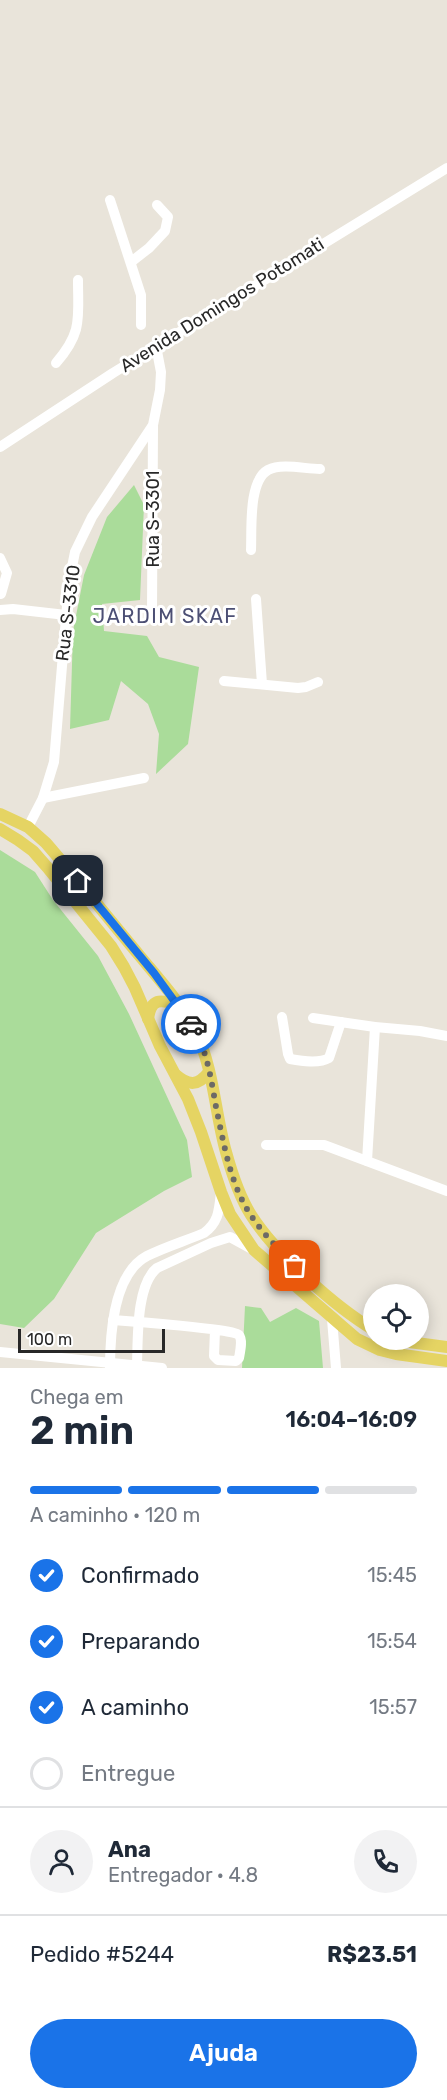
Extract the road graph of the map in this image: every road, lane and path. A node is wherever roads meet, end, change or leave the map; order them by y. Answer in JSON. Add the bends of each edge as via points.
{"nodes":[{"id":1,"x":447,"y":168,"type":"edge"},
{"id":2,"x":110,"y":200,"type":"dead end"},
{"id":3,"x":157,"y":205,"type":"dead end"},
{"id":4,"x":131,"y":262,"type":"junction"},
{"id":5,"x":78,"y":280,"type":"dead end"},
{"id":6,"x":141,"y":325,"type":"dead end"},
{"id":7,"x":156,"y":346,"type":"junction"},
{"id":8,"x":56,"y":363,"type":"dead end"},
{"id":9,"x":153,"y":425,"type":"junction"},
{"id":10,"x":0,"y":447,"type":"edge"},
{"id":11,"x":320,"y":470,"type":"dead end"},
{"id":12,"x":251,"y":550,"type":"dead end"},
{"id":13,"x":0,"y":558,"type":"edge"},
{"id":14,"x":1,"y":594,"type":"edge"},
{"id":15,"x":256,"y":599,"type":"dead end"},
{"id":16,"x":0,"y":610,"type":"edge"},
{"id":17,"x":152,"y":613,"type":"dead end"},
{"id":18,"x":66,"y":615,"type":"junction"},
{"id":19,"x":224,"y":681,"type":"dead end"},
{"id":20,"x":318,"y":682,"type":"dead end"},
{"id":21,"x":262,"y":684,"type":"junction"},
{"id":22,"x":144,"y":778,"type":"dead end"},
{"id":23,"x":43,"y":798,"type":"junction"},
{"id":24,"x":0,"y":814,"type":"edge"},
{"id":25,"x":28,"y":827,"type":"junction"},
{"id":26,"x":0,"y":829,"type":"edge"},
{"id":27,"x":178,"y":1005,"type":"junction"},
{"id":28,"x":282,"y":1017,"type":"dead end"},
{"id":29,"x":313,"y":1018,"type":"dead end"},
{"id":30,"x":148,"y":1020,"type":"junction"},
{"id":31,"x":341,"y":1022,"type":"junction"},
{"id":32,"x":375,"y":1027,"type":"junction"},
{"id":33,"x":447,"y":1036,"type":"edge"},
{"id":34,"x":209,"y":1072,"type":"junction"},
{"id":35,"x":175,"y":1074,"type":"junction"},
{"id":36,"x":266,"y":1145,"type":"dead end"},
{"id":37,"x":367,"y":1161,"type":"junction"},
{"id":38,"x":447,"y":1191,"type":"edge"},
{"id":39,"x":220,"y":1192,"type":"junction"},
{"id":40,"x":254,"y":1250,"type":"junction"},
{"id":41,"x":332,"y":1319,"type":"junction"},
{"id":42,"x":113,"y":1320,"type":"junction"},
{"id":43,"x":139,"y":1322,"type":"junction"},
{"id":44,"x":363,"y":1323,"type":"edge"},
{"id":45,"x":215,"y":1330,"type":"dead end"},
{"id":46,"x":429,"y":1345,"type":"edge"},
{"id":47,"x":447,"y":1347,"type":"edge"},
{"id":48,"x":0,"y":1352,"type":"edge"},
{"id":49,"x":447,"y":1361,"type":"edge"},
{"id":50,"x":110,"y":1365,"type":"edge"},
{"id":51,"x":137,"y":1365,"type":"junction"},
{"id":52,"x":158,"y":1368,"type":"edge"},
{"id":53,"x":336,"y":1368,"type":"edge"}],
"edges":[{"from":1,"to":7,"type":"street","name":"Avenida Domingos Potomati"},
{"from":2,"to":4,"type":"street"},
{"from":3,"to":4,"type":"street","via":[[168,217],[165,231]]},
{"from":4,"to":6,"type":"street","via":[[141,295]]},
{"from":5,"to":8,"type":"street","via":[[77,330]]},
{"from":7,"to":9,"type":"street","name":"Rua S-3310","via":[[161,372]]},
{"from":7,"to":10,"type":"street","name":"Avenida Domingos Potomati"},
{"from":9,"to":17,"type":"street","name":"Rua S-3301"},
{"from":9,"to":18,"type":"street","name":"Rua S-3310","via":[[80,539],[69,582]]},
{"from":11,"to":12,"type":"street","via":[[283,467],[268,470],[257,482]]},
{"from":13,"to":14,"type":"street","via":[[7,573]]},
{"from":15,"to":21,"type":"street"},
{"from":16,"to":18,"type":"street"},
{"from":18,"to":23,"type":"street","name":"Rua S-3310","via":[[54,762]]},
{"from":19,"to":21,"type":"street"},
{"from":20,"to":21,"type":"street","via":[[306,687]]},
{"from":22,"to":23,"type":"street"},
{"from":23,"to":25,"type":"street","name":"Rua S-3310"},
{"from":24,"to":25,"type":"main road"},
{"from":25,"to":27,"type":"main road","via":[[64,864]]},
{"from":26,"to":30,"type":"main road","via":[[33,851],[111,946]]},
{"from":27,"to":30,"type":"main road","via":[[154,1003]]},
{"from":27,"to":34,"type":"main road","via":[[196,1031]]},
{"from":28,"to":31,"type":"street","via":[[288,1054],[296,1060],[329,1058]]},
{"from":29,"to":31,"type":"street"},
{"from":30,"to":35,"type":"main road"},
{"from":31,"to":32,"type":"street"},
{"from":32,"to":33,"type":"street"},
{"from":32,"to":37,"type":"street"},
{"from":34,"to":35,"type":"main road","via":[[195,1084]]},
{"from":34,"to":44,"type":"main road","via":[[225,1151],[251,1216],[295,1266]]},
{"from":35,"to":39,"type":"main road","via":[[201,1132]]},
{"from":36,"to":37,"type":"street","via":[[324,1144]]},
{"from":37,"to":38,"type":"street"},
{"from":39,"to":40,"type":"main road"},
{"from":39,"to":42,"type":"street","via":[[218,1217],[211,1228],[146,1256],[128,1275]]},
{"from":40,"to":41,"type":"main road"},
{"from":40,"to":43,"type":"street","via":[[230,1237],[157,1268],[147,1280]]},
{"from":41,"to":49,"type":"main road","via":[[357,1339],[380,1350]]},
{"from":41,"to":53,"type":"street"},
{"from":42,"to":43,"type":"street"},
{"from":42,"to":50,"type":"street"},
{"from":43,"to":45,"type":"street"},
{"from":43,"to":51,"type":"street"},
{"from":46,"to":47,"type":"main road"},
{"from":48,"to":50,"type":"street"},
{"from":50,"to":51,"type":"street"},
{"from":51,"to":52,"type":"street"}]}
